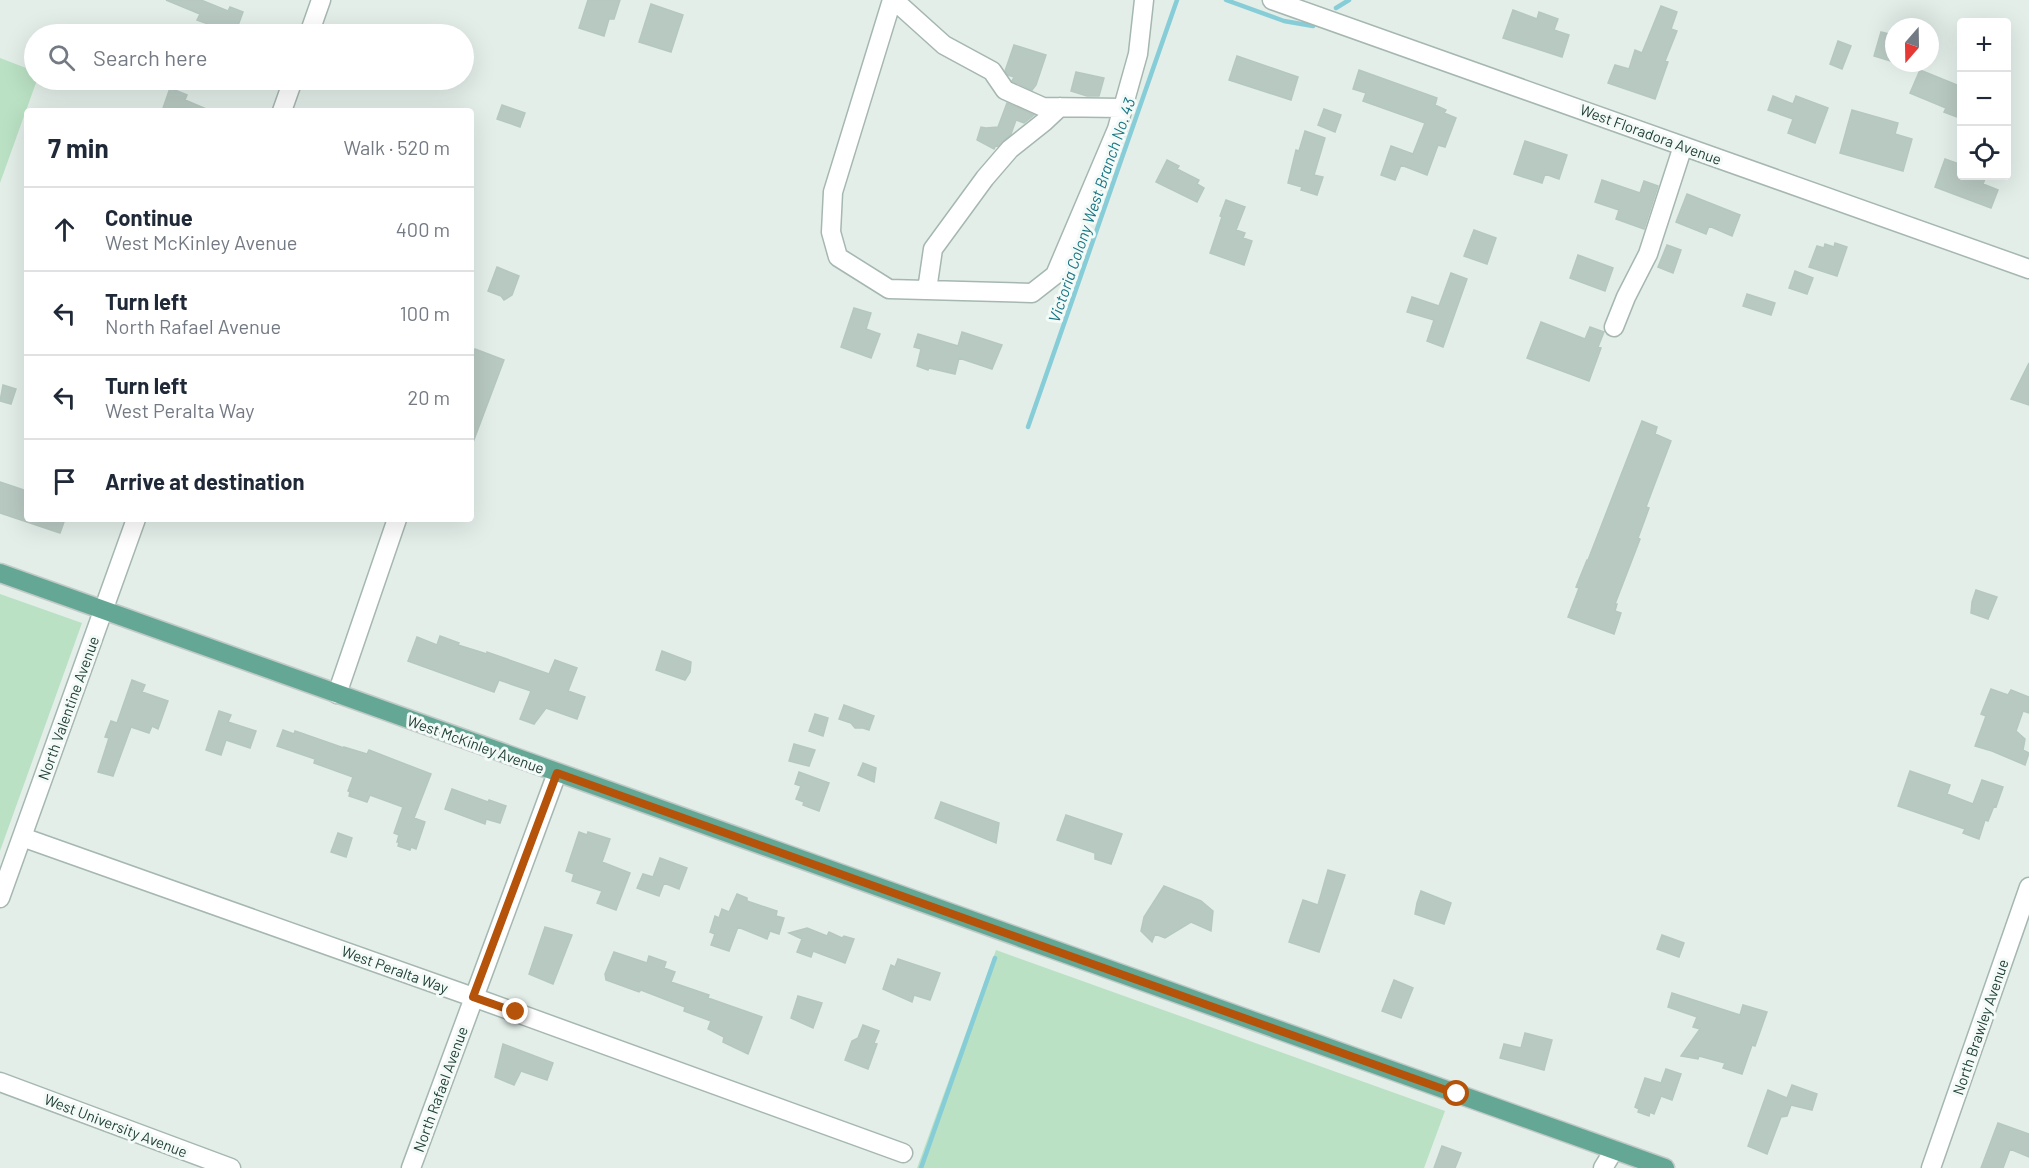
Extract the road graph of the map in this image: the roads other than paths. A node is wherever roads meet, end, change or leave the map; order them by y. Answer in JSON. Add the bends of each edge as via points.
{"nodes":[{"id":1,"x":321,"y":0,"type":"edge"},
{"id":2,"x":893,"y":0,"type":"edge"},
{"id":3,"x":1144,"y":0,"type":"edge"},
{"id":4,"x":1272,"y":0,"type":"edge"},
{"id":5,"x":313,"y":24,"type":"edge"},
{"id":6,"x":289,"y":90,"type":"edge"},
{"id":7,"x":1060,"y":107,"type":"junction"},
{"id":8,"x":283,"y":108,"type":"edge"},
{"id":9,"x":1123,"y":108,"type":"junction"},
{"id":10,"x":1683,"y":146,"type":"junction"},
{"id":11,"x":2029,"y":269,"type":"edge"},
{"id":12,"x":927,"y":290,"type":"junction"},
{"id":13,"x":1614,"y":327,"type":"dead end"},
{"id":14,"x":135,"y":522,"type":"edge"},
{"id":15,"x":396,"y":522,"type":"edge"},
{"id":16,"x":0,"y":573,"type":"edge"},
{"id":17,"x":104,"y":610,"type":"junction"},
{"id":18,"x":338,"y":694,"type":"junction"},
{"id":19,"x":557,"y":773,"type":"junction"},
{"id":20,"x":22,"y":837,"type":"junction"},
{"id":21,"x":2029,"y":886,"type":"edge"},
{"id":22,"x":0,"y":898,"type":"edge"},
{"id":23,"x":473,"y":997,"type":"junction"},
{"id":24,"x":0,"y":1082,"type":"edge"},
{"id":25,"x":1614,"y":1150,"type":"junction"},
{"id":26,"x":903,"y":1153,"type":"dead end"},
{"id":27,"x":231,"y":1168,"type":"edge"},
{"id":28,"x":411,"y":1168,"type":"edge"},
{"id":29,"x":1603,"y":1168,"type":"edge"},
{"id":30,"x":1665,"y":1168,"type":"edge"},
{"id":31,"x":1931,"y":1168,"type":"edge"}],
"edges":[{"from":1,"to":5,"type":"street"},
{"from":2,"to":7,"type":"street","via":[[944,45],[992,71],[1005,90],[1043,107]]},
{"from":2,"to":12,"type":"street","via":[[833,192],[831,232],[838,256],[889,289]]},
{"from":3,"to":9,"type":"street","via":[[1138,54]]},
{"from":4,"to":10,"type":"street","name":"West Floradora Avenue"},
{"from":6,"to":8,"type":"street"},
{"from":7,"to":9,"type":"street"},
{"from":7,"to":12,"type":"street","via":[[1010,149],[933,249]]},
{"from":9,"to":12,"type":"street","via":[[1055,275],[1032,293]]},
{"from":10,"to":11,"type":"street","name":"West Floradora Avenue"},
{"from":10,"to":13,"type":"street","via":[[1648,254]]},
{"from":14,"to":17,"type":"street","name":"North Valentine Avenue"},
{"from":15,"to":18,"type":"street"},
{"from":16,"to":17,"type":"main road","name":"West McKinley Avenue"},
{"from":17,"to":18,"type":"main road","name":"West McKinley Avenue"},
{"from":17,"to":20,"type":"street","name":"North Valentine Avenue"},
{"from":18,"to":19,"type":"main road","name":"West McKinley Avenue"},
{"from":19,"to":23,"type":"street","name":"North Rafael Avenue"},
{"from":19,"to":25,"type":"main road","name":"West McKinley Avenue"},
{"from":20,"to":22,"type":"street","name":"North Valentine Avenue"},
{"from":20,"to":23,"type":"street","name":"West Peralta Way"},
{"from":21,"to":31,"type":"street","name":"North Brawley Avenue"},
{"from":23,"to":26,"type":"street","name":"West Peralta Way"},
{"from":23,"to":28,"type":"street","name":"North Rafael Avenue"},
{"from":24,"to":27,"type":"street","name":"West University Avenue"},
{"from":25,"to":29,"type":"street"},
{"from":25,"to":30,"type":"main road","name":"West McKinley Avenue"}]}
